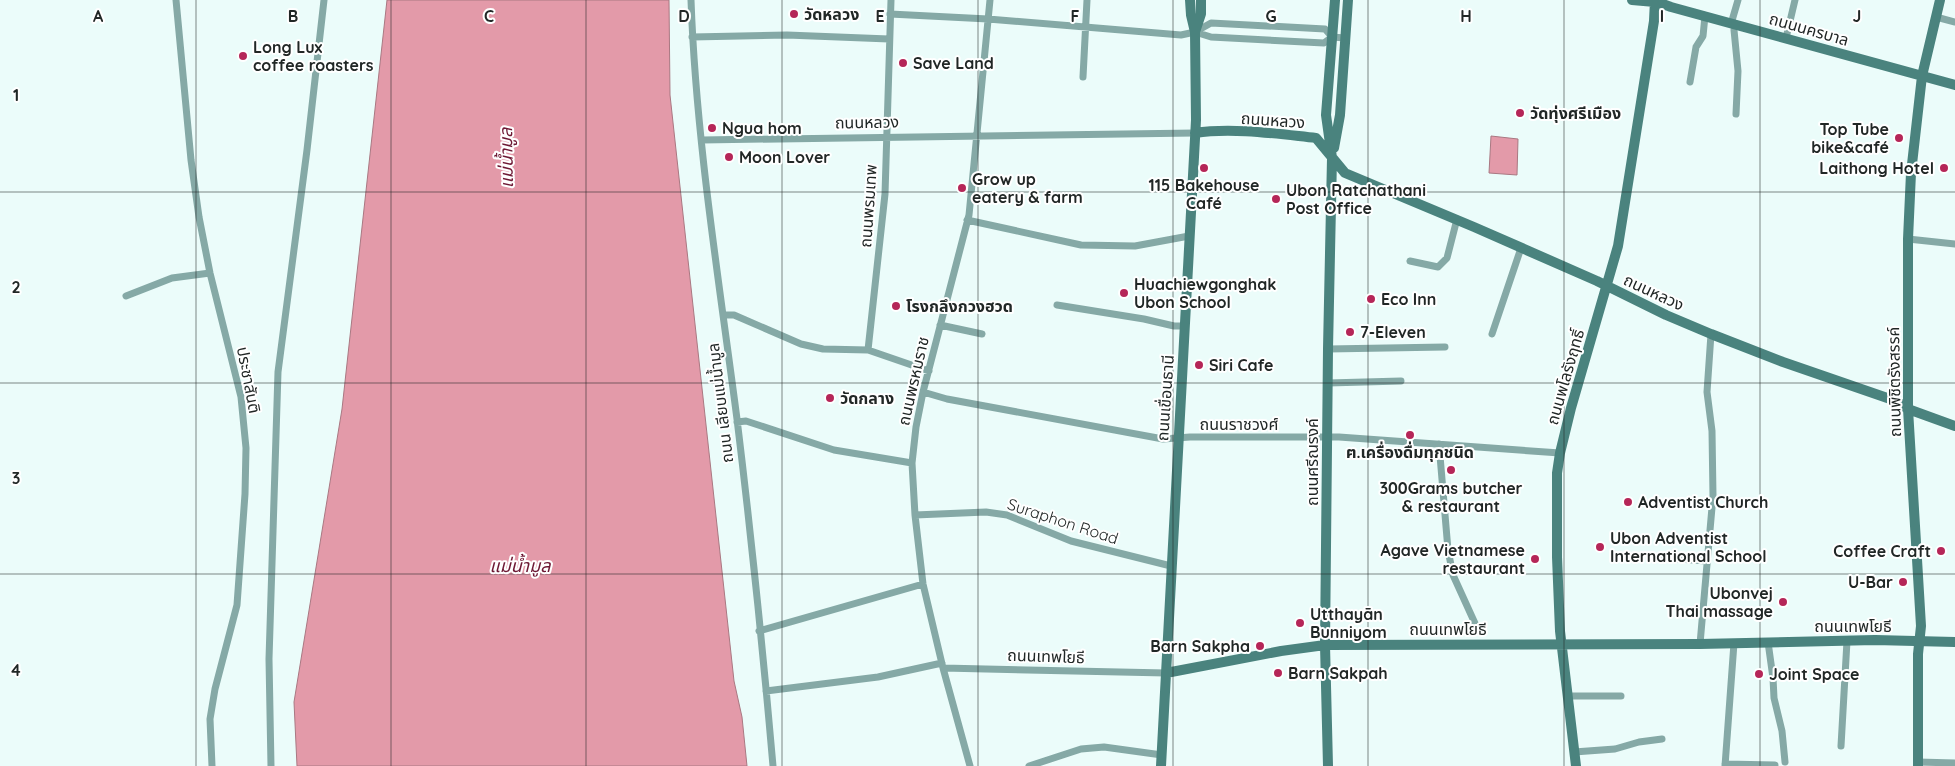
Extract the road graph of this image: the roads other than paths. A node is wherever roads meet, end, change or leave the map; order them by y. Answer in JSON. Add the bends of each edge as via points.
{"nodes":[{"id":1,"x":176,"y":0,"type":"edge"},
{"id":2,"x":324,"y":0,"type":"edge"},
{"id":3,"x":691,"y":0,"type":"edge"},
{"id":4,"x":891,"y":0,"type":"edge"},
{"id":5,"x":990,"y":0,"type":"edge"},
{"id":6,"x":1087,"y":0,"type":"edge"},
{"id":7,"x":1190,"y":0,"type":"edge"},
{"id":8,"x":1201,"y":0,"type":"edge"},
{"id":9,"x":1335,"y":0,"type":"edge"},
{"id":10,"x":1348,"y":0,"type":"edge"},
{"id":11,"x":1632,"y":0,"type":"edge"},
{"id":12,"x":1738,"y":0,"type":"edge"},
{"id":13,"x":1795,"y":0,"type":"edge"},
{"id":14,"x":1940,"y":0,"type":"edge"},
{"id":15,"x":1654,"y":1,"type":"edge"},
{"id":16,"x":890,"y":14,"type":"junction"},
{"id":17,"x":1705,"y":16,"type":"junction"},
{"id":18,"x":1936,"y":17,"type":"junction"},
{"id":19,"x":988,"y":19,"type":"junction"},
{"id":20,"x":1955,"y":22,"type":"edge"},
{"id":21,"x":1733,"y":24,"type":"junction"},
{"id":22,"x":1084,"y":27,"type":"junction"},
{"id":23,"x":1195,"y":32,"type":"junction"},
{"id":24,"x":692,"y":37,"type":"junction"},
{"id":25,"x":1332,"y":37,"type":"junction"},
{"id":26,"x":1345,"y":38,"type":"junction"},
{"id":27,"x":1786,"y":38,"type":"junction"},
{"id":28,"x":889,"y":39,"type":"junction"},
{"id":29,"x":1922,"y":76,"type":"junction"},
{"id":30,"x":1084,"y":77,"type":"dead end"},
{"id":31,"x":1690,"y":82,"type":"dead end"},
{"id":32,"x":1955,"y":85,"type":"edge"},
{"id":33,"x":1736,"y":114,"type":"dead end"},
{"id":34,"x":1195,"y":133,"type":"junction"},
{"id":35,"x":886,"y":137,"type":"junction"},
{"id":36,"x":975,"y":137,"type":"junction"},
{"id":37,"x":702,"y":140,"type":"junction"},
{"id":38,"x":1332,"y":158,"type":"junction"},
{"id":39,"x":967,"y":220,"type":"junction"},
{"id":40,"x":1457,"y":220,"type":"junction"},
{"id":41,"x":1189,"y":236,"type":"junction"},
{"id":42,"x":1908,"y":239,"type":"junction"},
{"id":43,"x":1955,"y":244,"type":"edge"},
{"id":44,"x":1521,"y":248,"type":"junction"},
{"id":45,"x":1410,"y":261,"type":"dead end"},
{"id":46,"x":210,"y":273,"type":"junction"},
{"id":47,"x":1608,"y":286,"type":"junction"},
{"id":48,"x":126,"y":296,"type":"dead end"},
{"id":49,"x":1057,"y":304,"type":"dead end"},
{"id":50,"x":723,"y":315,"type":"junction"},
{"id":51,"x":940,"y":325,"type":"junction"},
{"id":52,"x":1185,"y":326,"type":"junction"},
{"id":53,"x":982,"y":334,"type":"dead end"},
{"id":54,"x":1492,"y":334,"type":"dead end"},
{"id":55,"x":1711,"y":334,"type":"junction"},
{"id":56,"x":1445,"y":347,"type":"dead end"},
{"id":57,"x":1328,"y":349,"type":"junction"},
{"id":58,"x":868,"y":350,"type":"junction"},
{"id":59,"x":929,"y":371,"type":"junction"},
{"id":60,"x":1401,"y":381,"type":"dead end"},
{"id":61,"x":1328,"y":382,"type":"junction"},
{"id":62,"x":923,"y":392,"type":"junction"},
{"id":63,"x":1908,"y":409,"type":"junction"},
{"id":64,"x":737,"y":422,"type":"junction"},
{"id":65,"x":1955,"y":426,"type":"edge"},
{"id":66,"x":1328,"y":437,"type":"junction"},
{"id":67,"x":1178,"y":438,"type":"junction"},
{"id":68,"x":1439,"y":444,"type":"junction"},
{"id":69,"x":1560,"y":453,"type":"junction"},
{"id":70,"x":912,"y":463,"type":"junction"},
{"id":71,"x":915,"y":515,"type":"junction"},
{"id":72,"x":1664,"y":558,"type":"dead end"},
{"id":73,"x":1707,"y":561,"type":"junction"},
{"id":74,"x":1170,"y":566,"type":"junction"},
{"id":75,"x":923,"y":584,"type":"junction"},
{"id":76,"x":1478,"y":630,"type":"dead end"},
{"id":77,"x":759,"y":631,"type":"junction"},
{"id":78,"x":1847,"y":641,"type":"junction"},
{"id":79,"x":1920,"y":641,"type":"junction"},
{"id":80,"x":1768,"y":642,"type":"junction"},
{"id":81,"x":1955,"y":642,"type":"edge"},
{"id":82,"x":1734,"y":643,"type":"junction"},
{"id":83,"x":1562,"y":644,"type":"junction"},
{"id":84,"x":1700,"y":644,"type":"junction"},
{"id":85,"x":1325,"y":646,"type":"junction"},
{"id":86,"x":943,"y":666,"type":"junction"},
{"id":87,"x":1166,"y":673,"type":"junction"},
{"id":88,"x":766,"y":691,"type":"junction"},
{"id":89,"x":1568,"y":696,"type":"junction"},
{"id":90,"x":1621,"y":696,"type":"dead end"},
{"id":91,"x":1662,"y":739,"type":"dead end"},
{"id":92,"x":1841,"y":746,"type":"dead end"},
{"id":93,"x":1574,"y":752,"type":"junction"},
{"id":94,"x":1162,"y":755,"type":"junction"},
{"id":95,"x":1785,"y":762,"type":"dead end"},
{"id":96,"x":1955,"y":763,"type":"edge"},
{"id":97,"x":1775,"y":764,"type":"dead end"},
{"id":98,"x":1918,"y":764,"type":"edge"},
{"id":99,"x":1725,"y":765,"type":"edge"},
{"id":100,"x":212,"y":766,"type":"edge"},
{"id":101,"x":271,"y":766,"type":"edge"},
{"id":102,"x":773,"y":766,"type":"edge"},
{"id":103,"x":970,"y":766,"type":"edge"},
{"id":104,"x":1029,"y":766,"type":"edge"},
{"id":105,"x":1161,"y":766,"type":"edge"},
{"id":106,"x":1328,"y":766,"type":"edge"},
{"id":107,"x":1576,"y":766,"type":"edge"}],
"edges":[{"from":1,"to":46,"type":"street","name":"ประชาสันติ","via":[[191,160]]},
{"from":2,"to":101,"type":"street","via":[[278,372],[269,659]]},
{"from":3,"to":24,"type":"street","name":"ถนน เลียบแม่น้ำมูล"},
{"from":4,"to":16,"type":"street","name":"ถนนพรมเทพ"},
{"from":5,"to":19,"type":"street","name":"ถนนพรหมราช"},
{"from":6,"to":22,"type":"street"},
{"from":7,"to":23,"type":"street","name":"ถนนเขื่อนธานี"},
{"from":8,"to":23,"type":"street","name":"ถนนเขื่อนธานี","via":[[1201,14]]},
{"from":9,"to":25,"type":"street","name":"ถนนศรีณรงค์"},
{"from":10,"to":26,"type":"street","name":"ถนนศรีณรงค์"},
{"from":11,"to":15,"type":"street","name":"ถนนนครบาล"},
{"from":12,"to":21,"type":"street"},
{"from":13,"to":27,"type":"street"},
{"from":14,"to":18,"type":"street","name":"ถนนพิชิตรังสรรค์"},
{"from":15,"to":17,"type":"street","name":"ถนนนครบาล"},
{"from":15,"to":47,"type":"street","name":"ถนนพโลรังฤทธิ์","via":[[1619,241]]},
{"from":16,"to":19,"type":"street"},
{"from":16,"to":28,"type":"street","name":"ถนนพรมเทพ"},
{"from":17,"to":21,"type":"street","name":"ถนนนครบาล"},
{"from":17,"to":31,"type":"street"},
{"from":18,"to":20,"type":"street"},
{"from":18,"to":29,"type":"street","name":"ถนนพิชิตรังสรรค์"},
{"from":19,"to":22,"type":"street"},
{"from":19,"to":36,"type":"street","name":"ถนนพรหมราช"},
{"from":21,"to":27,"type":"street","name":"ถนนนครบาล"},
{"from":21,"to":33,"type":"street","via":[[1738,71]]},
{"from":22,"to":23,"type":"street","via":[[1181,35]]},
{"from":22,"to":30,"type":"street"},
{"from":23,"to":25,"type":"street","via":[[1211,37],[1324,43]]},
{"from":23,"to":25,"type":"street","via":[[1211,24],[1325,30]]},
{"from":23,"to":34,"type":"street","name":"ถนนเขื่อนธานี"},
{"from":24,"to":28,"type":"street","via":[[787,35]]},
{"from":24,"to":37,"type":"street","name":"ถนน เลียบแม่น้ำมูล"},
{"from":25,"to":26,"type":"street"},
{"from":25,"to":38,"type":"street","name":"ถนนศรีณรงค์","via":[[1326,115]]},
{"from":26,"to":38,"type":"street","name":"ถนนศรีณรงค์","via":[[1340,115]]},
{"from":27,"to":29,"type":"street","name":"ถนนนครบาล"},
{"from":28,"to":35,"type":"street","name":"ถนนพรมเทพ"},
{"from":29,"to":32,"type":"street","name":"ถนนนครบาล"},
{"from":29,"to":42,"type":"street","name":"ถนนพิชิตรังสรรค์","via":[[1911,173]]},
{"from":34,"to":36,"type":"street","name":"ถนนหลวง"},
{"from":34,"to":38,"type":"street","name":"ถนนหลวง","via":[[1316,138]]},
{"from":34,"to":41,"type":"street","name":"ถนนเขื่อนธานี"},
{"from":35,"to":36,"type":"street","name":"ถนนหลวง"},
{"from":35,"to":37,"type":"street","name":"ถนนหลวง"},
{"from":35,"to":58,"type":"street","name":"ถนนพรมเทพ","via":[[884,194]]},
{"from":36,"to":39,"type":"street","name":"ถนนพรหมราช"},
{"from":37,"to":50,"type":"street","name":"ถนน เลียบแม่น้ำมูล"},
{"from":38,"to":40,"type":"street","name":"ถนนหลวง","via":[[1345,174]]},
{"from":38,"to":57,"type":"street","name":"ถนนศรีณรงค์"},
{"from":39,"to":41,"type":"street","via":[[1081,245],[1135,246]]},
{"from":39,"to":51,"type":"street","name":"ถนนพรหมราช"},
{"from":40,"to":44,"type":"street","name":"ถนนหลวง"},
{"from":40,"to":45,"type":"street","via":[[1447,258],[1438,267]]},
{"from":41,"to":52,"type":"street","name":"ถนนเขื่อนธานี"},
{"from":42,"to":43,"type":"street"},
{"from":42,"to":63,"type":"street","name":"ถนนพิชิตรังสรรค์"},
{"from":44,"to":47,"type":"street","name":"ถนนหลวง"},
{"from":44,"to":54,"type":"street"},
{"from":46,"to":48,"type":"street","via":[[172,278]]},
{"from":46,"to":100,"type":"street","name":"ประชาสันติ","via":[[241,398],[246,448],[237,605],[210,719]]},
{"from":47,"to":55,"type":"street","name":"ถนนหลวง"},
{"from":47,"to":69,"type":"street","name":"ถนนพโลรังฤทธิ์","via":[[1570,408]]},
{"from":49,"to":52,"type":"street"},
{"from":50,"to":58,"type":"street","via":[[734,315],[801,344],[823,349]]},
{"from":50,"to":64,"type":"street","name":"ถนน เลียบแม่น้ำมูล"},
{"from":51,"to":53,"type":"street"},
{"from":51,"to":59,"type":"street","name":"ถนนพรหมราช"},
{"from":52,"to":67,"type":"street","name":"ถนนเขื่อนธานี"},
{"from":55,"to":63,"type":"street","name":"ถนนหลวง","via":[[1896,401]]},
{"from":55,"to":73,"type":"street","via":[[1707,392],[1712,431],[1713,496]]},
{"from":56,"to":57,"type":"street"},
{"from":57,"to":61,"type":"street","name":"ถนนศรีณรงค์"},
{"from":58,"to":59,"type":"street"},
{"from":59,"to":62,"type":"street","name":"ถนนพรหมราช"},
{"from":60,"to":61,"type":"street"},
{"from":61,"to":66,"type":"street","name":"ถนนศรีณรงค์"},
{"from":62,"to":67,"type":"street","name":"ถนนราชวงศ์","via":[[1163,439]]},
{"from":62,"to":70,"type":"street","name":"ถนนพรหมราช"},
{"from":63,"to":65,"type":"street","name":"ถนนหลวง"},
{"from":63,"to":79,"type":"street","name":"ถนนพิชิตรังสรรค์"},
{"from":64,"to":70,"type":"street","via":[[746,421],[834,450]]},
{"from":64,"to":77,"type":"street","name":"ถนน เลียบแม่น้ำมูล"},
{"from":66,"to":67,"type":"street","name":"ถนนราชวงศ์"},
{"from":66,"to":68,"type":"street","name":"ถนนราชวงศ์"},
{"from":66,"to":85,"type":"street","name":"ถนนศรีณรงค์"},
{"from":67,"to":74,"type":"street","name":"ถนนเขื่อนธานี"},
{"from":68,"to":69,"type":"street","name":"ถนนราชวงศ์"},
{"from":68,"to":76,"type":"street","via":[[1453,576]]},
{"from":69,"to":83,"type":"street","name":"ถนนพโลรังฤทธิ์","via":[[1557,557]]},
{"from":70,"to":71,"type":"street","name":"ถนนพรหมราช"},
{"from":71,"to":74,"type":"street","name":"Suraphon Road","via":[[986,512],[1007,515],[1071,541]]},
{"from":71,"to":75,"type":"street","name":"ถนนพรหมราช"},
{"from":72,"to":73,"type":"street"},
{"from":73,"to":84,"type":"street"},
{"from":74,"to":87,"type":"street","name":"ถนนเขื่อนธานี"},
{"from":75,"to":77,"type":"street"},
{"from":75,"to":86,"type":"street","name":"ถนนพรหมราช"},
{"from":77,"to":88,"type":"street","name":"ถนน เลียบแม่น้ำมูล"},
{"from":78,"to":79,"type":"street","name":"ถนนเทพโยธี"},
{"from":78,"to":80,"type":"street","name":"ถนนเทพโยธี"},
{"from":78,"to":92,"type":"street"},
{"from":79,"to":81,"type":"street","name":"ถนนเทพโยธี"},
{"from":79,"to":98,"type":"street","name":"ถนนพิชิตรังสรรค์"},
{"from":80,"to":82,"type":"street","name":"ถนนเทพโยธี"},
{"from":80,"to":95,"type":"street"},
{"from":82,"to":84,"type":"street","name":"ถนนเทพโยธี"},
{"from":82,"to":99,"type":"street"},
{"from":83,"to":84,"type":"street","name":"ถนนเทพโยธี"},
{"from":83,"to":85,"type":"street","name":"ถนนเทพโยธี"},
{"from":83,"to":89,"type":"street","name":"ถนนพโลรังฤทธิ์"},
{"from":85,"to":87,"type":"street","name":"ถนนเทพโยธี"},
{"from":85,"to":106,"type":"street","name":"ถนนศรีณรงค์"},
{"from":86,"to":87,"type":"street","name":"ถนนเทพโยธี"},
{"from":86,"to":88,"type":"street","name":"ถนนเทพโยธี"},
{"from":86,"to":103,"type":"street","name":"ถนนพรหมราช"},
{"from":87,"to":94,"type":"street","name":"ถนนเขื่อนธานี"},
{"from":88,"to":102,"type":"street","name":"ถนน เลียบแม่น้ำมูล"},
{"from":89,"to":90,"type":"street"},
{"from":89,"to":93,"type":"street","name":"ถนนพโลรังฤทธิ์"},
{"from":91,"to":93,"type":"street","via":[[1615,749]]},
{"from":93,"to":107,"type":"street","name":"ถนนพโลรังฤทธิ์"},
{"from":94,"to":104,"type":"street","via":[[1104,747],[1081,750]]},
{"from":94,"to":105,"type":"street","name":"ถนนเขื่อนธานี"},
{"from":96,"to":98,"type":"street"},
{"from":97,"to":99,"type":"street"}]}
